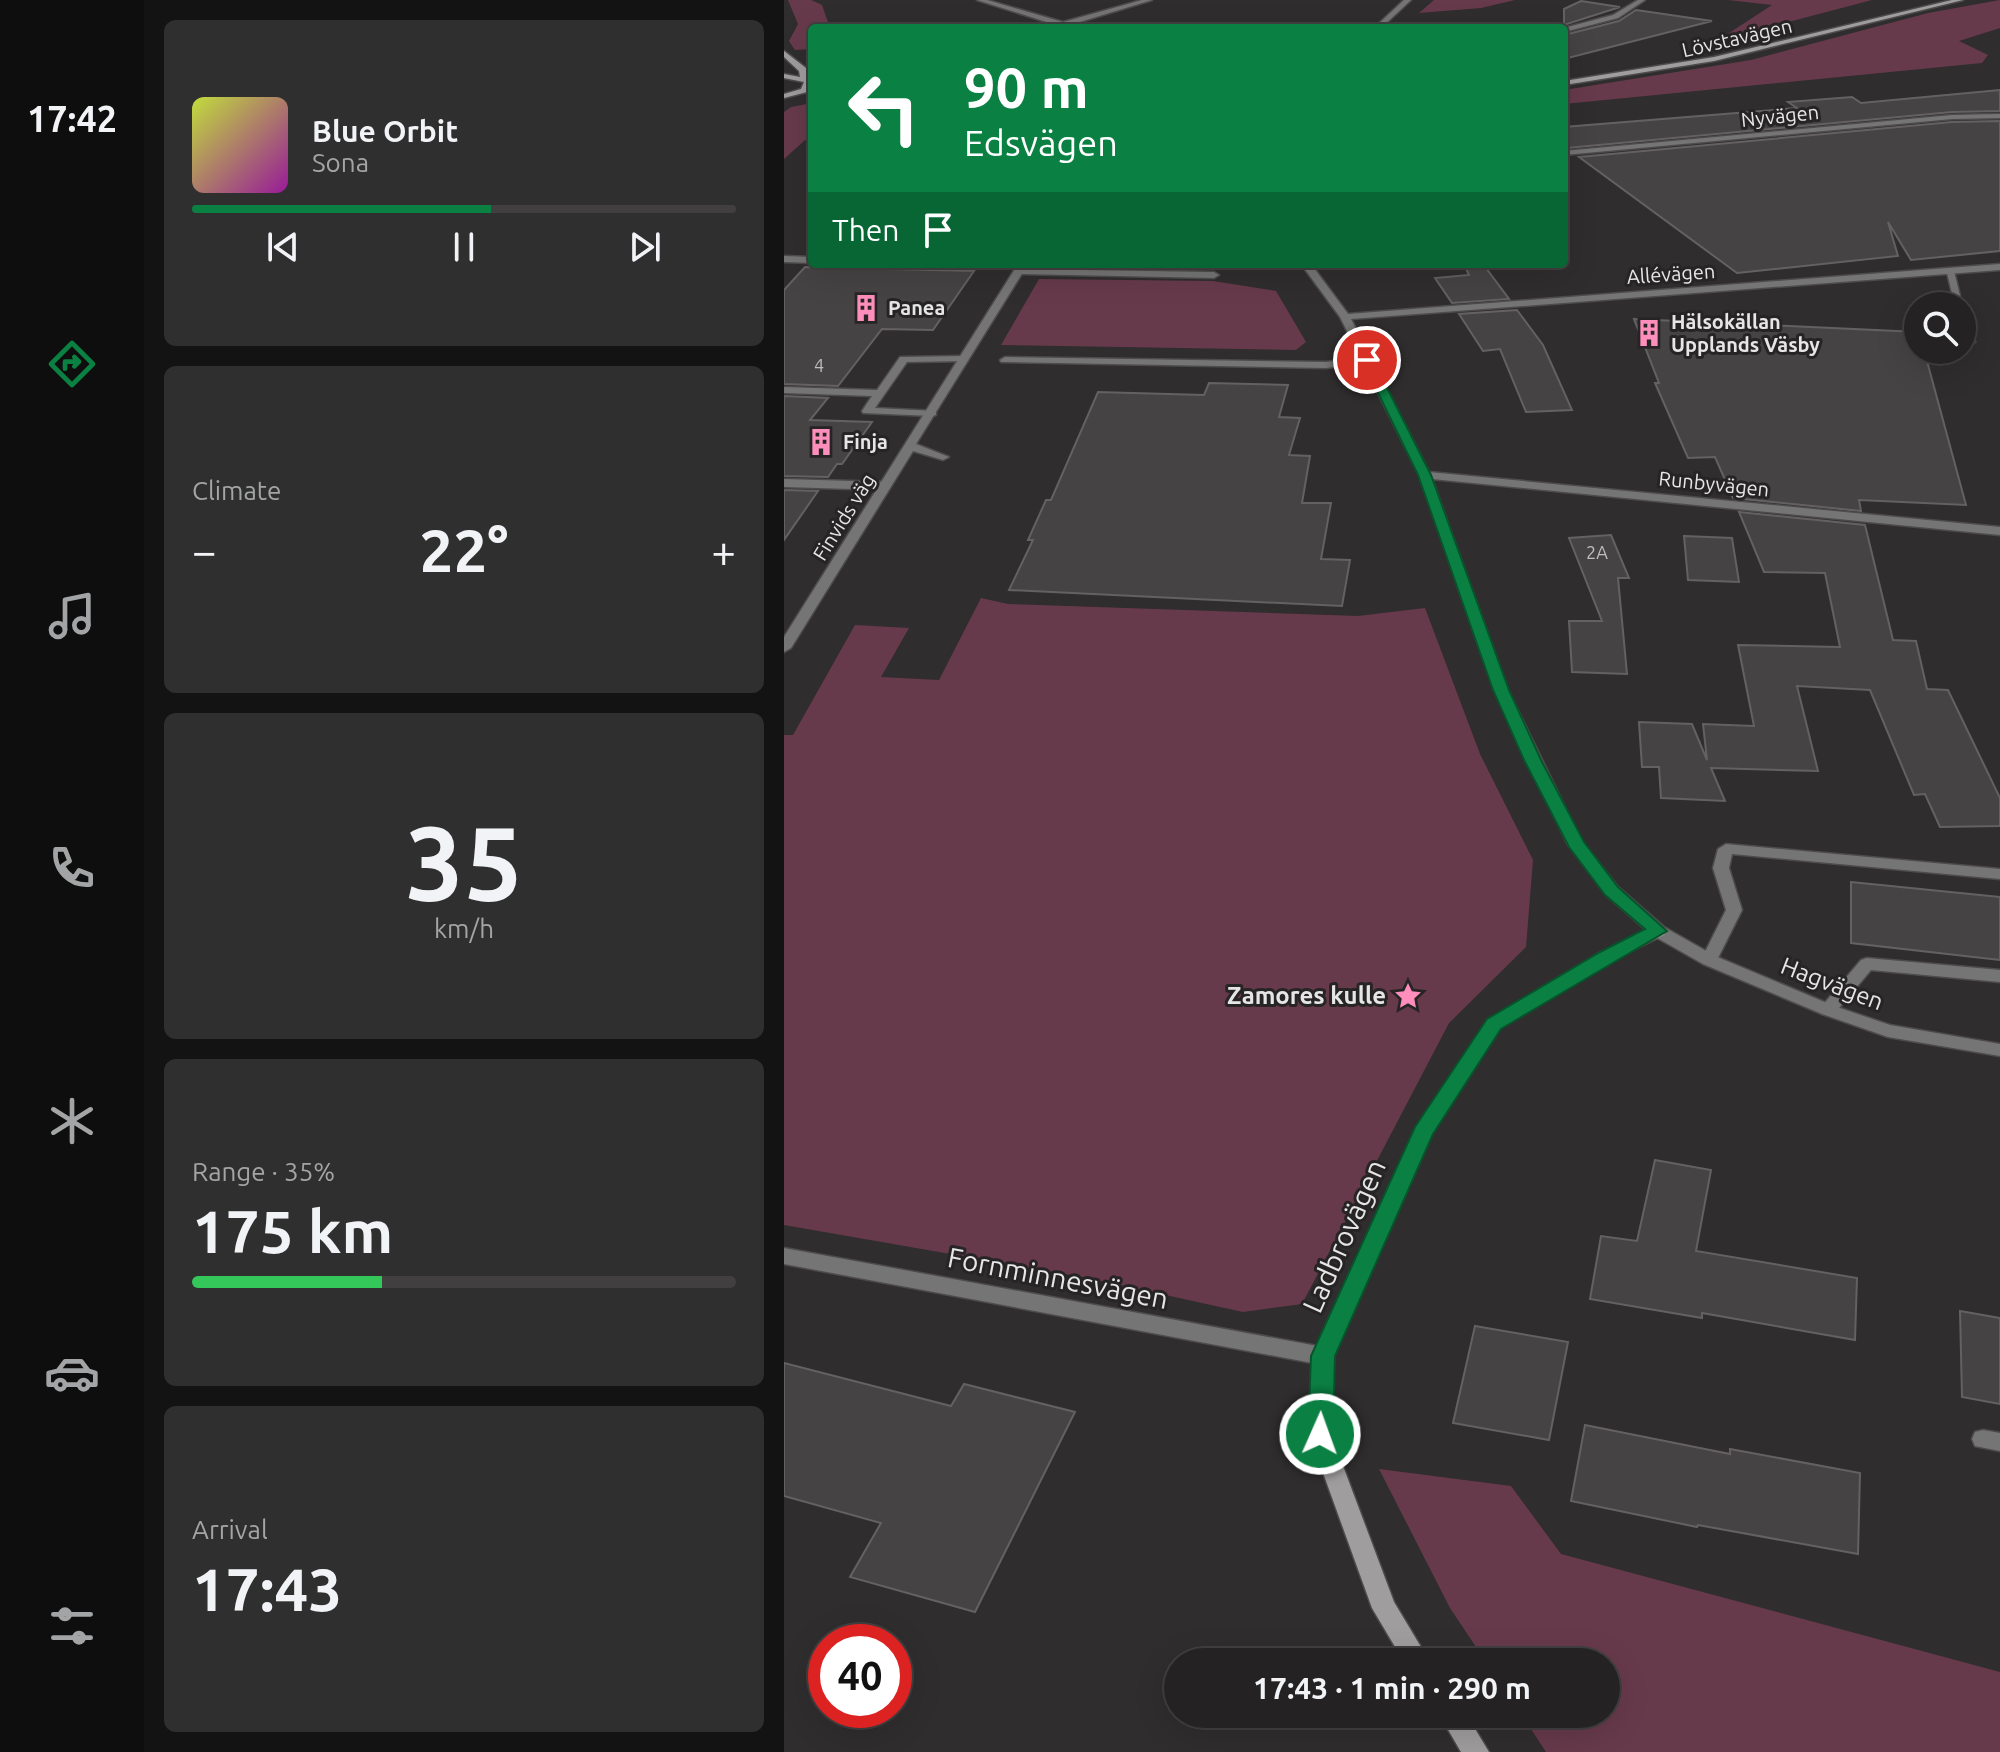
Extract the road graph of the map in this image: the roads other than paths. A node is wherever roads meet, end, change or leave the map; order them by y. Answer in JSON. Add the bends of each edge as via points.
{"nodes":[{"id":1,"x":980,"y":0,"type":"edge"},
{"id":2,"x":1149,"y":0,"type":"edge"},
{"id":3,"x":1408,"y":0,"type":"edge"},
{"id":4,"x":1642,"y":0,"type":"edge"},
{"id":5,"x":1960,"y":0,"type":"edge"},
{"id":6,"x":1056,"y":24,"type":"edge"},
{"id":7,"x":1063,"y":24,"type":"edge"},
{"id":8,"x":1381,"y":24,"type":"edge"},
{"id":9,"x":1568,"y":29,"type":"edge"},
{"id":10,"x":784,"y":53,"type":"edge"},
{"id":11,"x":784,"y":76,"type":"edge"},
{"id":12,"x":808,"y":80,"type":"edge"},
{"id":13,"x":1568,"y":83,"type":"edge"},
{"id":14,"x":789,"y":95,"type":"edge"},
{"id":15,"x":2000,"y":116,"type":"edge"},
{"id":16,"x":1568,"y":153,"type":"edge"},
{"id":17,"x":784,"y":259,"type":"edge"},
{"id":18,"x":808,"y":260,"type":"edge"},
{"id":19,"x":2000,"y":267,"type":"edge"},
{"id":20,"x":1020,"y":268,"type":"edge"},
{"id":21,"x":1064,"y":268,"type":"edge"},
{"id":22,"x":1309,"y":268,"type":"edge"},
{"id":23,"x":1949,"y":271,"type":"junction"},
{"id":24,"x":1214,"y":275,"type":"dead end"},
{"id":25,"x":1956,"y":292,"type":"edge"},
{"id":26,"x":1345,"y":317,"type":"junction"},
{"id":27,"x":964,"y":359,"type":"junction"},
{"id":28,"x":1005,"y":360,"type":"dead end"},
{"id":29,"x":1367,"y":360,"type":"junction"},
{"id":30,"x":784,"y":390,"type":"edge"},
{"id":31,"x":880,"y":393,"type":"junction"},
{"id":32,"x":932,"y":413,"type":"junction"},
{"id":33,"x":910,"y":446,"type":"junction"},
{"id":34,"x":943,"y":457,"type":"dead end"},
{"id":35,"x":1425,"y":475,"type":"junction"},
{"id":36,"x":784,"y":483,"type":"edge"},
{"id":37,"x":885,"y":486,"type":"junction"},
{"id":38,"x":2000,"y":531,"type":"edge"},
{"id":39,"x":784,"y":648,"type":"edge"},
{"id":40,"x":2000,"y":874,"type":"edge"},
{"id":41,"x":1658,"y":931,"type":"junction"},
{"id":42,"x":1709,"y":960,"type":"junction"},
{"id":43,"x":2000,"y":976,"type":"edge"},
{"id":44,"x":1828,"y":1010,"type":"junction"},
{"id":45,"x":2000,"y":1050,"type":"edge"},
{"id":46,"x":784,"y":1256,"type":"edge"},
{"id":47,"x":1323,"y":1356,"type":"junction"},
{"id":48,"x":1409,"y":1648,"type":"edge"},
{"id":49,"x":1461,"y":1728,"type":"edge"},
{"id":50,"x":1476,"y":1752,"type":"edge"}],
"edges":[{"from":1,"to":6,"type":"street"},
{"from":2,"to":7,"type":"street"},
{"from":3,"to":8,"type":"street"},
{"from":4,"to":9,"type":"street","via":[[1610,18]]},
{"from":5,"to":13,"type":"street","name":"Lövstavägen","via":[[1753,53]]},
{"from":10,"to":12,"type":"street"},
{"from":11,"to":12,"type":"street"},
{"from":12,"to":14,"type":"street","via":[[807,87]]},
{"from":15,"to":16,"type":"street","name":"Nyvägen"},
{"from":17,"to":18,"type":"street"},
{"from":19,"to":23,"type":"street","name":"Allévägen"},
{"from":20,"to":27,"type":"street","name":"Finvids väg"},
{"from":21,"to":24,"type":"street"},
{"from":22,"to":26,"type":"street","name":"Hagvägen"},
{"from":23,"to":25,"type":"street"},
{"from":23,"to":26,"type":"street","name":"Allévägen"},
{"from":26,"to":29,"type":"street","name":"Hagvägen"},
{"from":27,"to":31,"type":"street","via":[[904,359]]},
{"from":27,"to":32,"type":"street","name":"Finvids väg"},
{"from":28,"to":29,"type":"street","via":[[1314,365]]},
{"from":29,"to":35,"type":"street","name":"Hagvägen"},
{"from":30,"to":31,"type":"street"},
{"from":31,"to":32,"type":"street","via":[[867,411]]},
{"from":32,"to":33,"type":"street","name":"Finvids väg"},
{"from":33,"to":34,"type":"street"},
{"from":33,"to":37,"type":"street","name":"Finvids väg"},
{"from":35,"to":38,"type":"street","name":"Runbyvägen"},
{"from":35,"to":41,"type":"street","name":"Hagvägen","via":[[1501,690],[1554,802],[1575,843],[1612,891]]},
{"from":36,"to":37,"type":"street"},
{"from":37,"to":39,"type":"street","name":"Finvids väg"},
{"from":40,"to":42,"type":"street","via":[[1726,849],[1721,868],[1734,910]]},
{"from":41,"to":42,"type":"street","name":"Hagvägen"},
{"from":41,"to":47,"type":"street","name":"Ladbrovägen","via":[[1494,1024],[1423,1132]]},
{"from":42,"to":44,"type":"street","name":"Hagvägen"},
{"from":43,"to":44,"type":"street","via":[[1867,964]]},
{"from":44,"to":45,"type":"street","name":"Hagvägen","via":[[1888,1031]]},
{"from":46,"to":47,"type":"street","name":"Fornminnesvägen"},
{"from":47,"to":48,"type":"street","name":"Ladbrovägen","via":[[1320,1434],[1384,1608]]},
{"from":49,"to":50,"type":"street"}]}
